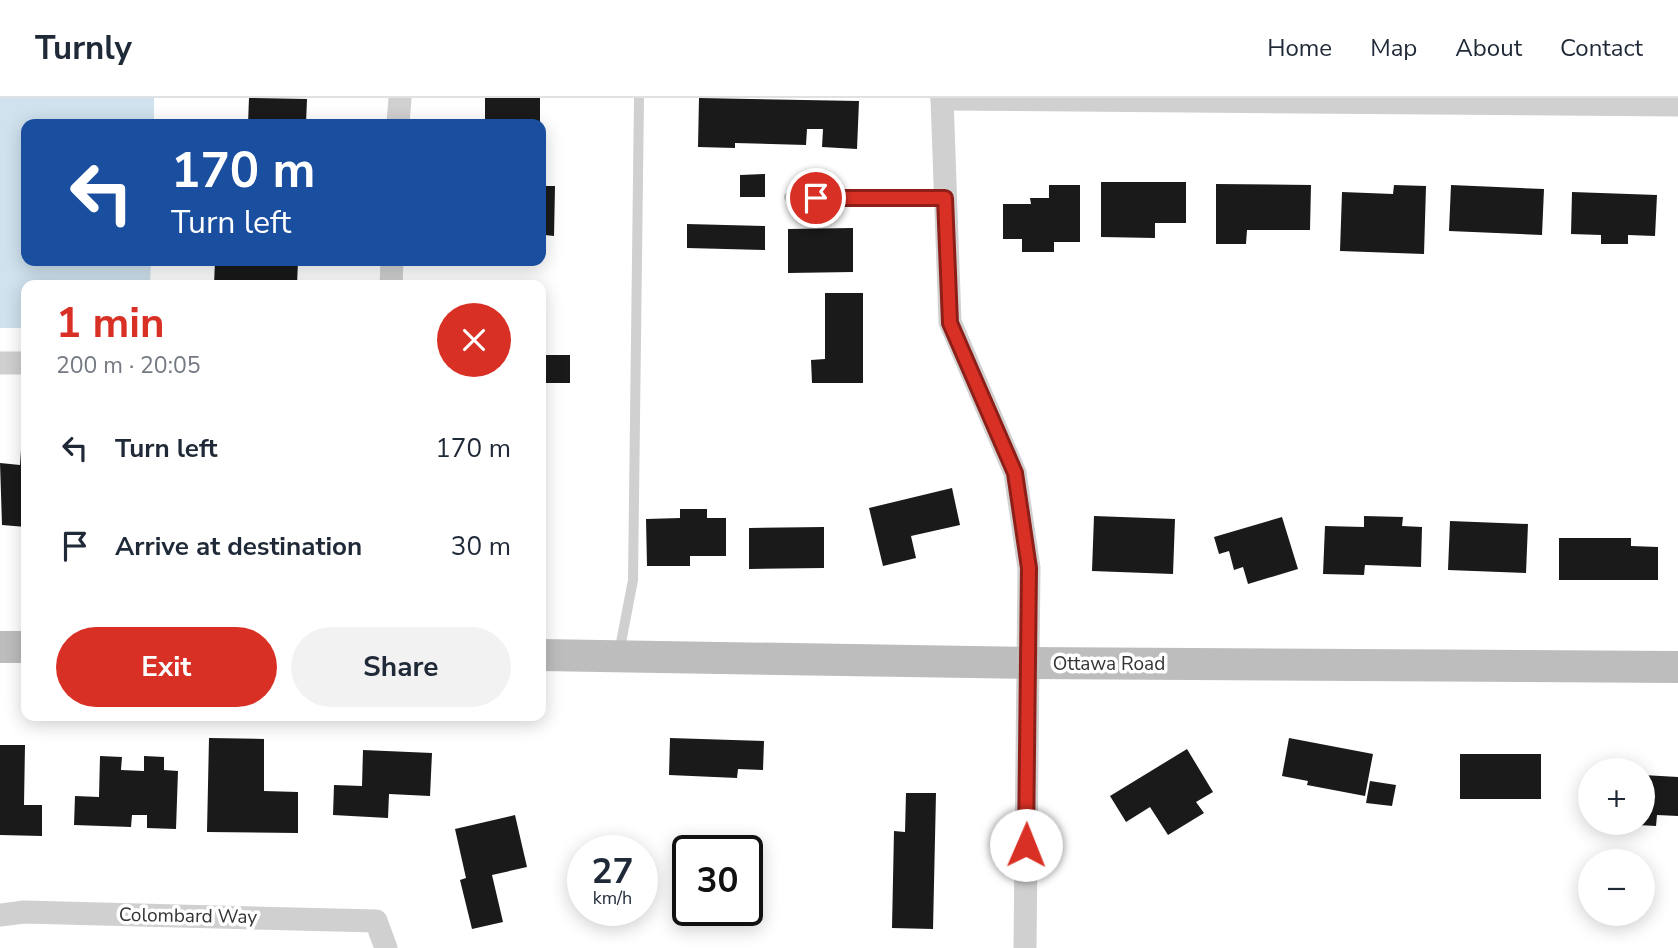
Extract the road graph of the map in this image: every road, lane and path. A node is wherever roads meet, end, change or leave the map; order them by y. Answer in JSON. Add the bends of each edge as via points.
{"nodes":[{"id":1,"x":400,"y":98,"type":"edge"},
{"id":2,"x":639,"y":98,"type":"edge"},
{"id":3,"x":942,"y":98,"type":"edge"},
{"id":4,"x":1678,"y":105,"type":"edge"},
{"id":5,"x":398,"y":119,"type":"edge"},
{"id":6,"x":789,"y":197,"type":"dead end"},
{"id":7,"x":945,"y":198,"type":"junction"},
{"id":8,"x":0,"y":363,"type":"edge"},
{"id":9,"x":21,"y":363,"type":"edge"},
{"id":10,"x":0,"y":647,"type":"edge"},
{"id":11,"x":21,"y":647,"type":"edge"},
{"id":12,"x":546,"y":654,"type":"edge"},
{"id":13,"x":619,"y":656,"type":"junction"},
{"id":14,"x":1028,"y":663,"type":"junction"},
{"id":15,"x":1678,"y":667,"type":"edge"},
{"id":16,"x":0,"y":915,"type":"edge"},
{"id":17,"x":386,"y":948,"type":"edge"},
{"id":18,"x":1025,"y":948,"type":"edge"}],
"edges":[{"from":1,"to":5,"type":"street"},
{"from":2,"to":13,"type":"lane","via":[[633,580]]},
{"from":3,"to":4,"type":"street"},
{"from":3,"to":7,"type":"street"},
{"from":6,"to":7,"type":"lane"},
{"from":7,"to":14,"type":"street","via":[[950,323],[1015,473],[1029,568]]},
{"from":8,"to":9,"type":"street"},
{"from":10,"to":11,"type":"street"},
{"from":12,"to":13,"type":"street","name":"Ottawa Road"},
{"from":13,"to":14,"type":"street","name":"Ottawa Road"},
{"from":14,"to":15,"type":"street","name":"Ottawa Road"},
{"from":14,"to":18,"type":"street"},
{"from":16,"to":17,"type":"street","name":"Colombard Way","via":[[376,921]]}]}
